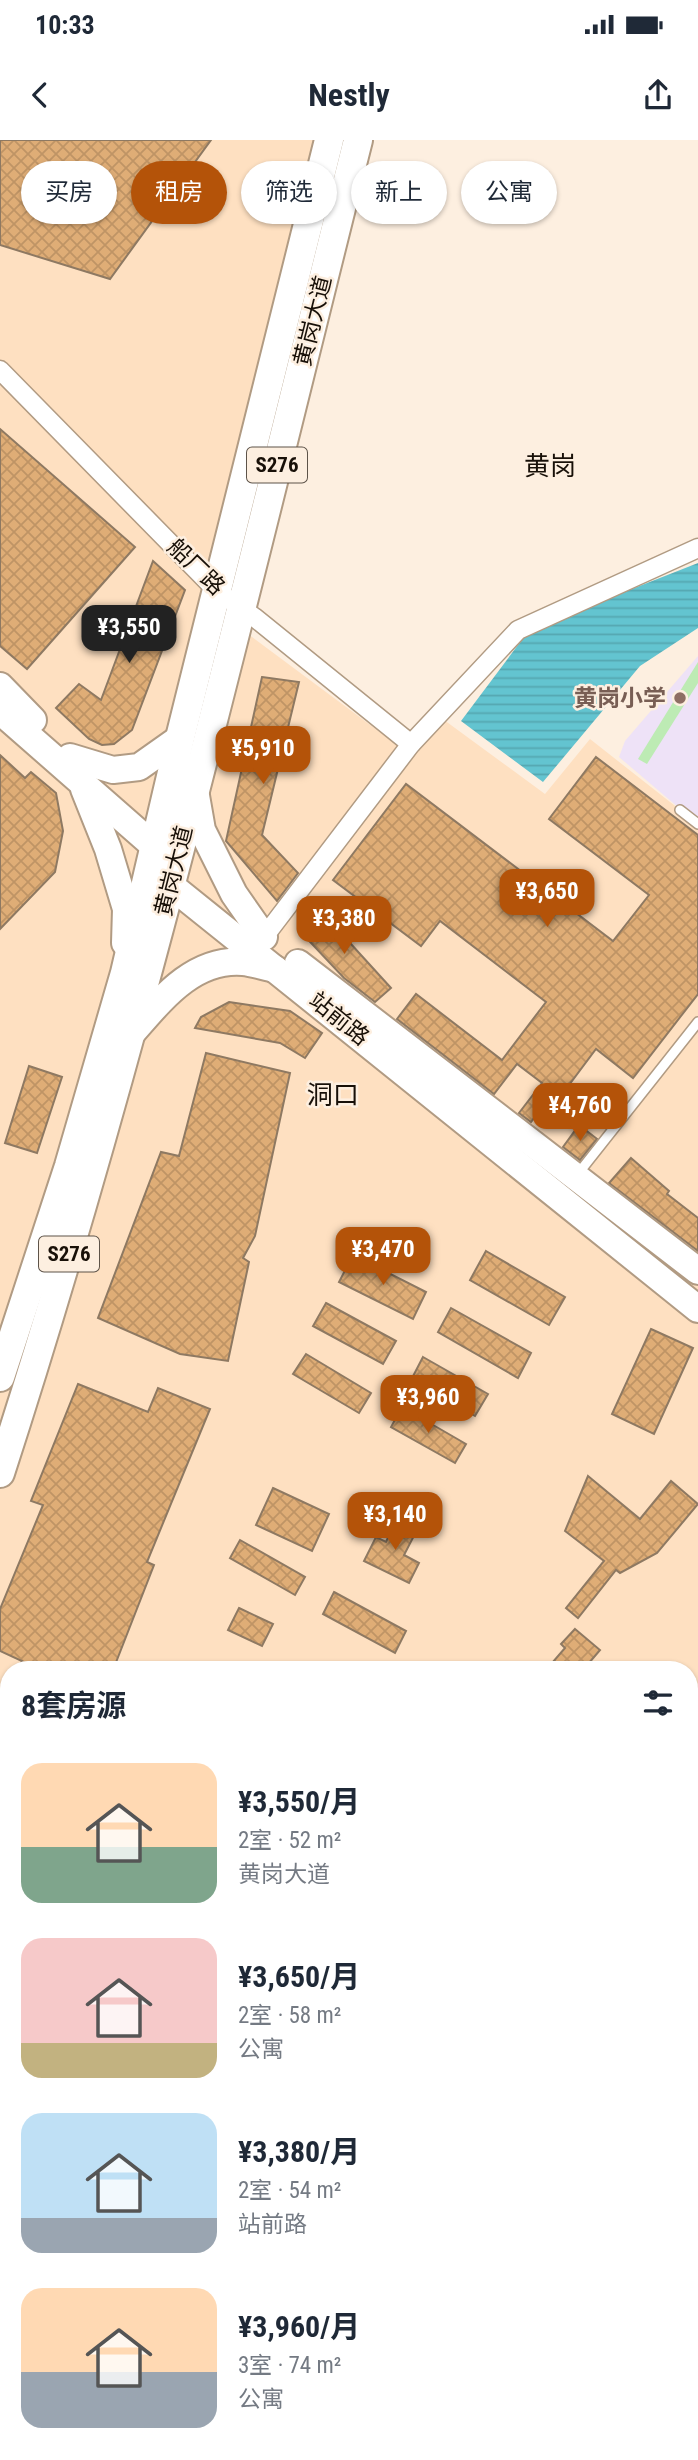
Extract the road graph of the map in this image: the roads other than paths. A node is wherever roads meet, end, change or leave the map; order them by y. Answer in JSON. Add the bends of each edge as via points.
{"nodes":[{"id":1,"x":329,"y":140,"type":"edge"},
{"id":2,"x":358,"y":140,"type":"edge"},
{"id":3,"x":0,"y":370,"type":"edge"},
{"id":4,"x":698,"y":548,"type":"edge"},
{"id":5,"x":217,"y":591,"type":"junction"},
{"id":6,"x":241,"y":607,"type":"junction"},
{"id":7,"x":0,"y":686,"type":"edge"},
{"id":8,"x":0,"y":711,"type":"edge"},
{"id":9,"x":180,"y":738,"type":"junction"},
{"id":10,"x":411,"y":744,"type":"junction"},
{"id":11,"x":70,"y":757,"type":"junction"},
{"id":12,"x":82,"y":784,"type":"junction"},
{"id":13,"x":195,"y":790,"type":"junction"},
{"id":14,"x":680,"y":810,"type":"dead end"},
{"id":15,"x":698,"y":824,"type":"edge"},
{"id":16,"x":156,"y":838,"type":"junction"},
{"id":17,"x":172,"y":876,"type":"junction"},
{"id":18,"x":264,"y":937,"type":"junction"},
{"id":19,"x":278,"y":969,"type":"junction"},
{"id":20,"x":125,"y":973,"type":"junction"},
{"id":21,"x":698,"y":1022,"type":"edge"},
{"id":22,"x":132,"y":1033,"type":"junction"},
{"id":23,"x":576,"y":1177,"type":"junction"},
{"id":24,"x":559,"y":1199,"type":"junction"},
{"id":25,"x":698,"y":1271,"type":"edge"},
{"id":26,"x":698,"y":1309,"type":"edge"},
{"id":27,"x":0,"y":1377,"type":"edge"},
{"id":28,"x":0,"y":1473,"type":"edge"}],
"edges":[{"from":1,"to":5,"type":"main road","name":"黄岗大道","number":"S276"},
{"from":2,"to":6,"type":"main road","name":"黄岗大道","number":"S276"},
{"from":3,"to":5,"type":"street","name":"船厂路"},
{"from":4,"to":10,"type":"street","via":[[518,630]]},
{"from":5,"to":6,"type":"street","name":"船厂路"},
{"from":5,"to":9,"type":"main road","name":"黄岗大道","number":"S276"},
{"from":6,"to":10,"type":"street","name":"船厂路"},
{"from":6,"to":13,"type":"main road","name":"黄岗大道","number":"S276"},
{"from":7,"to":11,"type":"street","name":"站前路"},
{"from":8,"to":12,"type":"street","name":"站前路"},
{"from":9,"to":11,"type":"street","via":[[139,767],[113,770]]},
{"from":9,"to":16,"type":"main road","name":"黄岗大道","number":"S276"},
{"from":10,"to":18,"type":"street"},
{"from":11,"to":16,"type":"street","name":"站前路"},
{"from":12,"to":16,"type":"street","name":"站前路"},
{"from":12,"to":20,"type":"street","via":[[125,909]]},
{"from":13,"to":17,"type":"main road","name":"黄岗大道","number":"S276"},
{"from":13,"to":18,"type":"street","via":[[202,830],[234,894]]},
{"from":14,"to":15,"type":"lane"},
{"from":16,"to":17,"type":"street","name":"站前路"},
{"from":16,"to":20,"type":"main road","name":"黄岗大道","number":"S276"},
{"from":17,"to":18,"type":"street","name":"站前路"},
{"from":17,"to":19,"type":"street","name":"站前路"},
{"from":17,"to":22,"type":"main road","name":"黄岗大道","number":"S276"},
{"from":18,"to":23,"type":"street","name":"站前路"},
{"from":19,"to":22,"type":"street","via":[[242,962],[204,970],[167,994]]},
{"from":19,"to":24,"type":"street","name":"站前路"},
{"from":20,"to":27,"type":"main road","name":"黄岗大道","number":"S276","via":[[69,1166]]},
{"from":21,"to":23,"type":"lane"},
{"from":22,"to":28,"type":"main road","name":"黄岗大道","number":"S276","via":[[53,1311]]},
{"from":23,"to":24,"type":"lane"},
{"from":23,"to":25,"type":"street","name":"站前路"},
{"from":24,"to":26,"type":"street","name":"站前路"}]}
